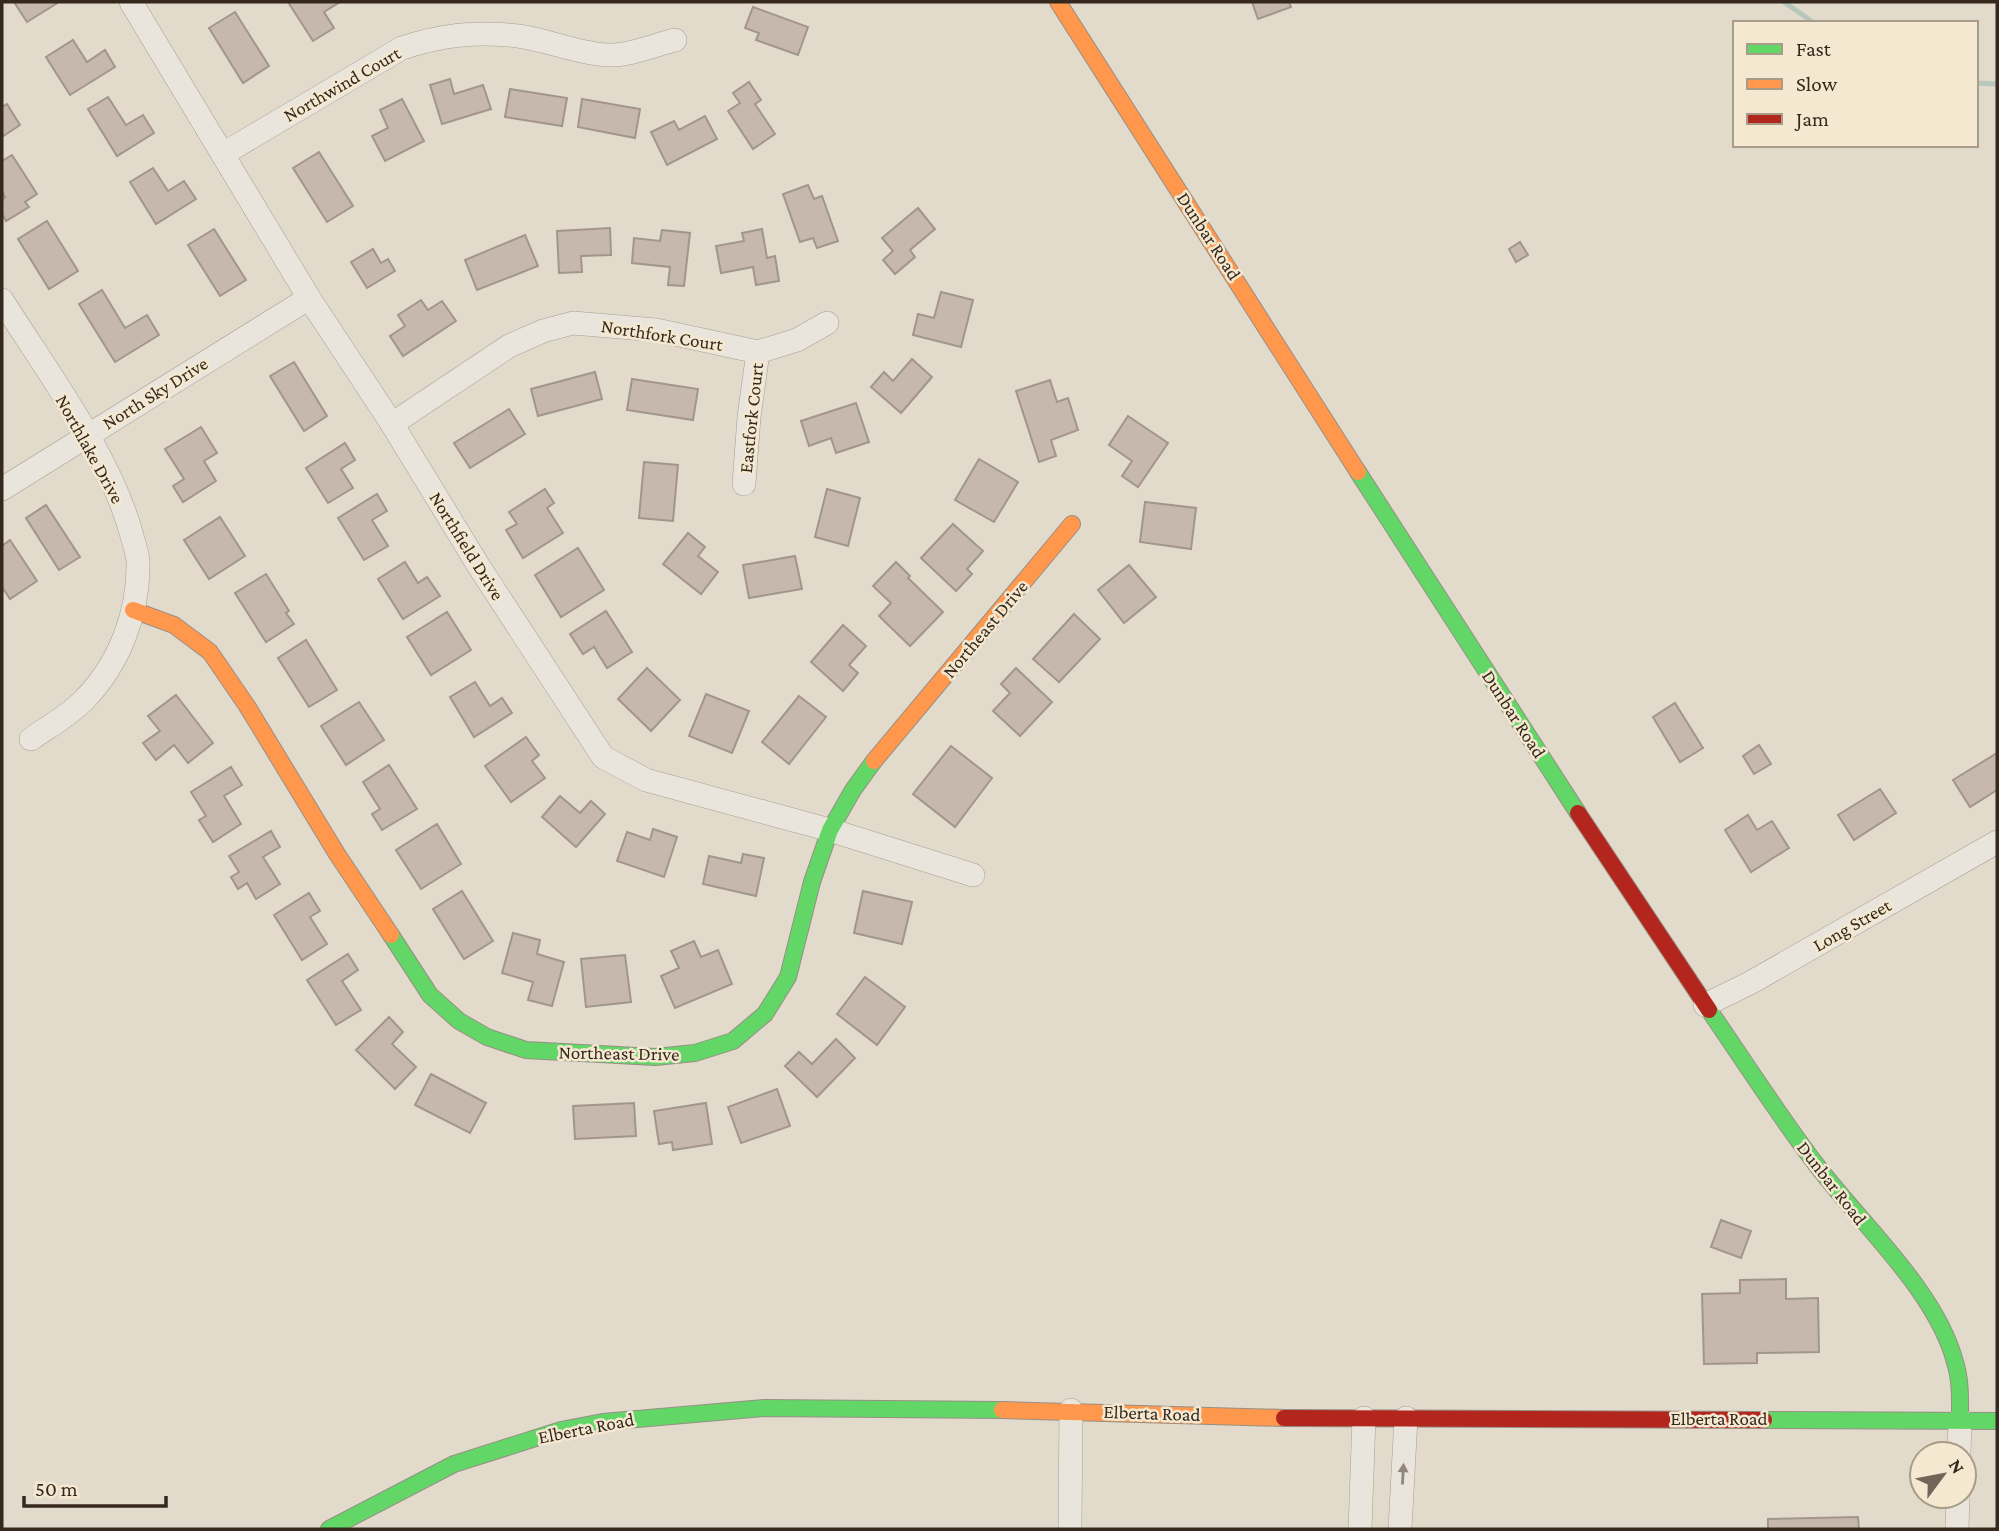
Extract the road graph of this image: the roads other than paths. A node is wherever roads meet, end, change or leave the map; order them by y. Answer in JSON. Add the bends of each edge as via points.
{"nodes":[{"id":1,"x":131,"y":2,"type":"edge"},
{"id":2,"x":1058,"y":2,"type":"edge"},
{"id":3,"x":675,"y":40,"type":"dead end"},
{"id":4,"x":223,"y":154,"type":"junction"},
{"id":5,"x":309,"y":298,"type":"junction"},
{"id":6,"x":2,"y":300,"type":"edge"},
{"id":7,"x":827,"y":323,"type":"dead end"},
{"id":8,"x":758,"y":352,"type":"junction"},
{"id":9,"x":391,"y":424,"type":"junction"},
{"id":10,"x":87,"y":435,"type":"junction"},
{"id":11,"x":744,"y":484,"type":"dead end"},
{"id":12,"x":2,"y":489,"type":"edge"},
{"id":13,"x":1072,"y":524,"type":"dead end"},
{"id":14,"x":133,"y":610,"type":"junction"},
{"id":15,"x":31,"y":738,"type":"dead end"},
{"id":16,"x":830,"y":830,"type":"junction"},
{"id":17,"x":1997,"y":842,"type":"edge"},
{"id":18,"x":973,"y":875,"type":"dead end"},
{"id":19,"x":1704,"y":1004,"type":"junction"},
{"id":20,"x":1071,"y":1410,"type":"junction"},
{"id":21,"x":1364,"y":1418,"type":"junction"},
{"id":22,"x":1406,"y":1418,"type":"junction"},
{"id":23,"x":1960,"y":1420,"type":"junction"},
{"id":24,"x":1997,"y":1421,"type":"edge"},
{"id":25,"x":1959,"y":1440,"type":"edge"},
{"id":26,"x":1958,"y":1510,"type":"edge"},
{"id":27,"x":329,"y":1529,"type":"edge"},
{"id":28,"x":1070,"y":1529,"type":"edge"},
{"id":29,"x":1360,"y":1529,"type":"edge"},
{"id":30,"x":1400,"y":1529,"type":"edge"},
{"id":31,"x":1957,"y":1529,"type":"edge"}],
"edges":[{"from":1,"to":4,"type":"street","name":"Northfield Drive"},
{"from":2,"to":19,"type":"street","name":"Dunbar Road"},
{"from":3,"to":4,"type":"street","name":"Northwind Court","via":[[610,55],[519,36],[460,33],[430,38],[401,48]]},
{"from":4,"to":5,"type":"street","name":"Northfield Drive"},
{"from":5,"to":9,"type":"street","name":"Northfield Drive"},
{"from":5,"to":10,"type":"street","name":"North Sky Drive"},
{"from":6,"to":10,"type":"street","name":"Northlake Drive"},
{"from":7,"to":8,"type":"street","name":"Northfork Court","via":[[797,340]]},
{"from":8,"to":9,"type":"street","name":"Northfork Court","via":[[656,330],[573,323],[509,346]]},
{"from":8,"to":11,"type":"street","name":"Eastfork Court"},
{"from":9,"to":16,"type":"street","name":"Northfield Drive","via":[[603,757],[646,780]]},
{"from":10,"to":12,"type":"street","name":"North Sky Drive"},
{"from":10,"to":14,"type":"street","name":"Northlake Drive","via":[[127,518],[138,560]]},
{"from":13,"to":16,"type":"street","name":"Northeast Drive","via":[[875,760]]},
{"from":14,"to":15,"type":"street","name":"Northlake Drive","via":[[116,658],[82,702]]},
{"from":14,"to":16,"type":"street","name":"Northeast Drive","via":[[174,625],[210,652],[430,995],[459,1021],[487,1037],[526,1050],[655,1057],[695,1053],[733,1041],[765,1014],[788,977]]},
{"from":16,"to":18,"type":"street","name":"Northfield Drive"},
{"from":17,"to":19,"type":"street","name":"Long Street","via":[[1750,983]]},
{"from":19,"to":23,"type":"street","name":"Dunbar Road","via":[[1801,1144],[1927,1302],[1956,1361],[1963,1397]]},
{"from":20,"to":21,"type":"street","name":"Elberta Road"},
{"from":20,"to":27,"type":"street","name":"Elberta Road","via":[[764,1408],[603,1422],[511,1444],[454,1464]]},
{"from":20,"to":28,"type":"street"},
{"from":21,"to":22,"type":"street","name":"Elberta Road"},
{"from":21,"to":29,"type":"street"},
{"from":22,"to":23,"type":"street","name":"Elberta Road"},
{"from":30,"to":22,"type":"street","one_way":true},
{"from":23,"to":24,"type":"street","name":"Elberta Road"},
{"from":23,"to":25,"type":"street"},
{"from":26,"to":31,"type":"street"}]}
